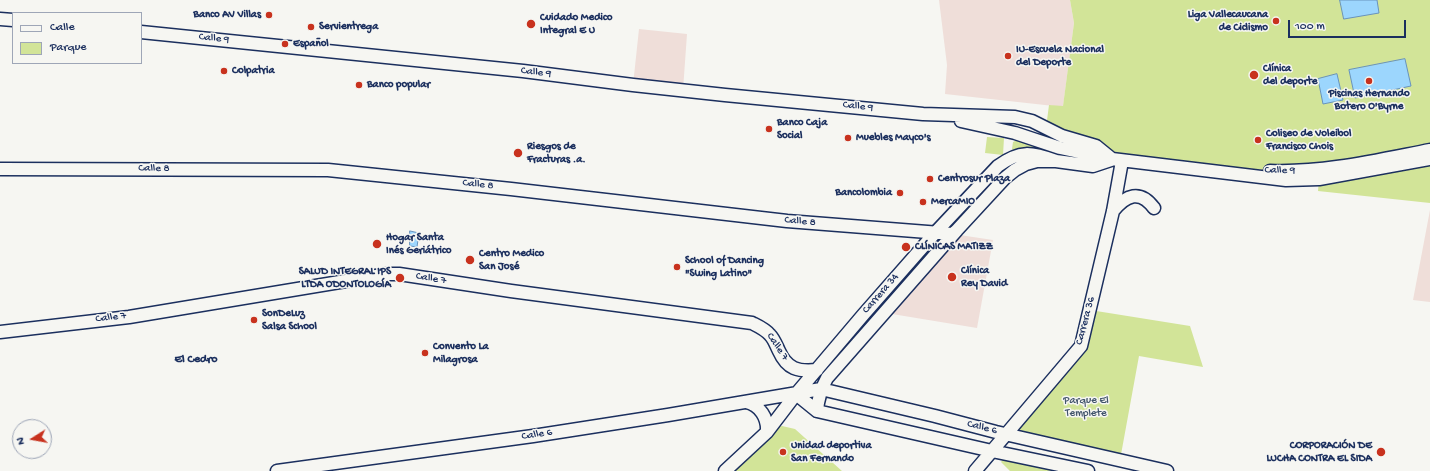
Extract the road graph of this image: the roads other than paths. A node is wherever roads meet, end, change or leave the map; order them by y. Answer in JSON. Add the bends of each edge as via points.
{"nodes":[{"id":1,"x":0,"y":19,"type":"edge"},
{"id":2,"x":12,"y":20,"type":"edge"},
{"id":3,"x":142,"y":32,"type":"edge"},
{"id":4,"x":931,"y":114,"type":"junction"},
{"id":5,"x":1430,"y":150,"type":"edge"},
{"id":6,"x":1430,"y":159,"type":"edge"},
{"id":7,"x":1122,"y":160,"type":"junction"},
{"id":8,"x":1056,"y":161,"type":"junction"},
{"id":9,"x":1351,"y":164,"type":"junction"},
{"id":10,"x":0,"y":169,"type":"edge"},
{"id":11,"x":1361,"y":172,"type":"junction"},
{"id":12,"x":1154,"y":208,"type":"dead end"},
{"id":13,"x":1113,"y":211,"type":"junction"},
{"id":14,"x":935,"y":233,"type":"junction"},
{"id":15,"x":953,"y":234,"type":"junction"},
{"id":16,"x":0,"y":332,"type":"edge"},
{"id":17,"x":817,"y":370,"type":"junction"},
{"id":18,"x":821,"y":389,"type":"junction"},
{"id":19,"x":796,"y":394,"type":"junction"},
{"id":20,"x":746,"y":402,"type":"junction"},
{"id":21,"x":817,"y":411,"type":"junction"},
{"id":22,"x":767,"y":432,"type":"junction"},
{"id":23,"x":1007,"y":434,"type":"junction"},
{"id":24,"x":992,"y":451,"type":"junction"},
{"id":25,"x":277,"y":471,"type":"edge"},
{"id":26,"x":725,"y":471,"type":"edge"},
{"id":27,"x":975,"y":471,"type":"edge"},
{"id":28,"x":1088,"y":471,"type":"edge"},
{"id":29,"x":1167,"y":471,"type":"edge"}],
"edges":[{"from":1,"to":2,"type":"main road"},
{"from":3,"to":4,"type":"main road","name":"Calle 9"},
{"from":4,"to":7,"type":"main road","name":"Calle 9","via":[[1015,133],[1060,148]]},
{"from":4,"to":7,"type":"main road","name":"Calle 9","via":[[1015,117],[1032,121],[1062,136],[1096,146]]},
{"from":5,"to":9,"type":"main road","name":"Calle 9"},
{"from":6,"to":11,"type":"main road","name":"Calle 9"},
{"from":7,"to":8,"type":"main road","name":"Carrera 34","via":[[1093,166]]},
{"from":7,"to":9,"type":"main road","name":"Calle 9","via":[[1140,157],[1287,172]]},
{"from":7,"to":11,"type":"main road","name":"Calle 9","via":[[1286,180],[1319,179]]},
{"from":7,"to":13,"type":"main road","name":"Carrera 36"},
{"from":8,"to":14,"type":"main road","name":"Carrera 34","via":[[1036,154],[1017,155],[1008,159],[998,166]]},
{"from":8,"to":15,"type":"main road","name":"Carrera 34","via":[[1037,161],[1015,170]]},
{"from":9,"to":11,"type":"main road"},
{"from":10,"to":14,"type":"main road","name":"Calle 8","via":[[328,170],[782,220]]},
{"from":12,"to":13,"type":"main road","via":[[1146,199],[1135,196],[1124,200]]},
{"from":13,"to":23,"type":"main road","name":"Carrera 36","via":[[1081,346]]},
{"from":14,"to":15,"type":"main road","name":"Calle 8"},
{"from":14,"to":17,"type":"main road","name":"Carrera 34"},
{"from":15,"to":18,"type":"main road","name":"Carrera 34","via":[[827,378]]},
{"from":16,"to":17,"type":"main road","name":"Calle 7","via":[[128,317],[399,274],[752,323],[770,334],[784,360],[792,367],[805,372]]},
{"from":17,"to":19,"type":"main road","name":"Carrera 34"},
{"from":18,"to":19,"type":"main road","name":"Calle 6"},
{"from":18,"to":21,"type":"main road","name":"Carrera 34"},
{"from":18,"to":23,"type":"main road","name":"Calle 6"},
{"from":19,"to":20,"type":"main road","name":"Calle 6"},
{"from":19,"to":21,"type":"main road","name":"Calle 6"},
{"from":19,"to":22,"type":"main road","name":"Carrera 34"},
{"from":20,"to":22,"type":"main road","via":[[752,403],[762,412]]},
{"from":20,"to":25,"type":"main road","name":"Calle 6","via":[[533,436]]},
{"from":21,"to":24,"type":"main road","name":"Calle 6"},
{"from":22,"to":26,"type":"main road","name":"Carrera 34"},
{"from":23,"to":24,"type":"main road","name":"Carrera 36"},
{"from":23,"to":29,"type":"main road","name":"Calle 6"},
{"from":24,"to":27,"type":"main road","name":"Carrera 36"},
{"from":24,"to":28,"type":"main road","name":"Calle 6"}]}
